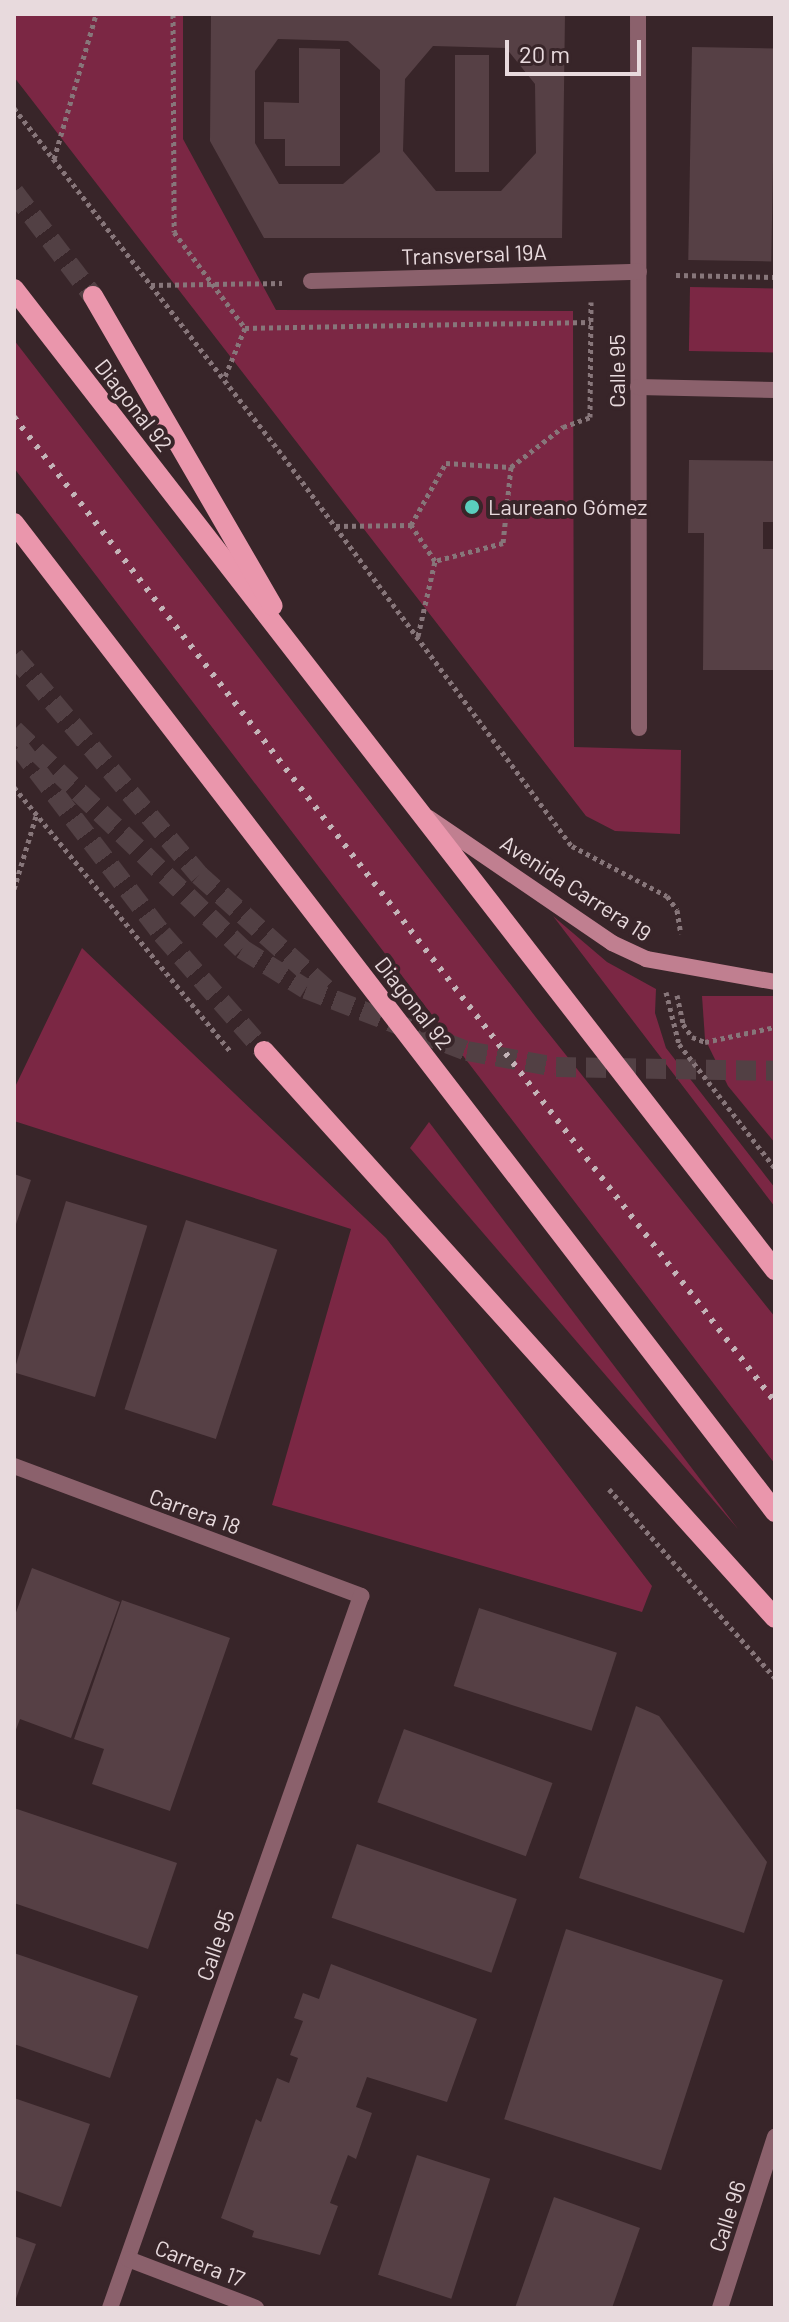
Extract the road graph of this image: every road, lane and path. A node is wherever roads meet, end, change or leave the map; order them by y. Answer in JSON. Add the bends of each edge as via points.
{"nodes":[{"id":1,"x":96,"y":14,"type":"edge"},
{"id":2,"x":173,"y":14,"type":"edge"},
{"id":3,"x":638,"y":14,"type":"edge"},
{"id":4,"x":14,"y":108,"type":"edge"},
{"id":5,"x":54,"y":160,"type":"junction"},
{"id":6,"x":639,"y":272,"type":"junction"},
{"id":7,"x":591,"y":273,"type":"junction"},
{"id":8,"x":676,"y":275,"type":"dead end"},
{"id":9,"x":775,"y":277,"type":"edge"},
{"id":10,"x":311,"y":281,"type":"joint"},
{"id":11,"x":151,"y":285,"type":"junction"},
{"id":12,"x":214,"y":286,"type":"junction"},
{"id":13,"x":14,"y":289,"type":"edge"},
{"id":14,"x":93,"y":296,"type":"tunnel mouth"},
{"id":15,"x":591,"y":322,"type":"junction"},
{"id":16,"x":245,"y":328,"type":"junction"},
{"id":17,"x":223,"y":380,"type":"junction"},
{"id":18,"x":638,"y":387,"type":"junction"},
{"id":19,"x":775,"y":390,"type":"edge"},
{"id":20,"x":511,"y":467,"type":"junction"},
{"id":21,"x":14,"y":523,"type":"edge"},
{"id":22,"x":411,"y":525,"type":"junction"},
{"id":23,"x":336,"y":526,"type":"junction"},
{"id":24,"x":435,"y":561,"type":"junction"},
{"id":25,"x":418,"y":636,"type":"junction"},
{"id":26,"x":313,"y":675,"type":"junction"},
{"id":27,"x":639,"y":728,"type":"dead end"},
{"id":28,"x":414,"y":807,"type":"junction"},
{"id":29,"x":36,"y":815,"type":"dead end"},
{"id":30,"x":14,"y":889,"type":"edge"},
{"id":31,"x":677,"y":969,"type":"junction"},
{"id":32,"x":775,"y":982,"type":"edge"},
{"id":33,"x":775,"y":1027,"type":"edge"},
{"id":34,"x":264,"y":1051,"type":"tunnel mouth"},
{"id":35,"x":775,"y":1168,"type":"edge"},
{"id":36,"x":775,"y":1270,"type":"edge"},
{"id":37,"x":14,"y":1466,"type":"edge"},
{"id":38,"x":775,"y":1512,"type":"edge"},
{"id":39,"x":361,"y":1596,"type":"joint"},
{"id":40,"x":775,"y":1618,"type":"edge"},
{"id":41,"x":775,"y":2137,"type":"edge"},
{"id":42,"x":128,"y":2259,"type":"junction"},
{"id":43,"x":110,"y":2308,"type":"edge"},
{"id":44,"x":256,"y":2308,"type":"edge"},
{"id":45,"x":720,"y":2308,"type":"edge"}],
"edges":[{"from":1,"to":5,"type":"path"},
{"from":2,"to":12,"type":"path","via":[[174,232]]},
{"from":3,"to":6,"type":"street","name":"Calle 95"},
{"from":4,"to":5,"type":"path"},
{"from":5,"to":11,"type":"path"},
{"from":6,"to":7,"type":"street","name":"Transversal 19A"},
{"from":6,"to":18,"type":"street","name":"Calle 95"},
{"from":7,"to":10,"type":"street","name":"Transversal 19A"},
{"from":7,"to":15,"type":"path"},
{"from":8,"to":9,"type":"path"},
{"from":10,"to":12,"type":"path"},
{"from":11,"to":12,"type":"path"},
{"from":11,"to":17,"type":"path"},
{"from":12,"to":16,"type":"path"},
{"from":13,"to":26,"type":"main road","name":"Diagonal 92"},
{"from":14,"to":26,"type":"main road"},
{"from":15,"to":16,"type":"path"},
{"from":15,"to":20,"type":"path","via":[[590,417],[563,427]]},
{"from":16,"to":17,"type":"path"},
{"from":17,"to":23,"type":"path"},
{"from":18,"to":19,"type":"street"},
{"from":18,"to":27,"type":"street","name":"Calle 95"},
{"from":20,"to":22,"type":"path","via":[[446,463]]},
{"from":20,"to":24,"type":"path","via":[[503,543]]},
{"from":21,"to":38,"type":"main road","name":"Diagonal 92"},
{"from":22,"to":23,"type":"path"},
{"from":22,"to":24,"type":"path"},
{"from":23,"to":25,"type":"path"},
{"from":24,"to":25,"type":"path"},
{"from":25,"to":31,"type":"path","via":[[572,846],[667,896],[677,910],[681,933]]},
{"from":26,"to":28,"type":"main road","name":"Diagonal 92"},
{"from":28,"to":31,"type":"main road","name":"Avenida Carrera 19","via":[[612,943]]},
{"from":28,"to":36,"type":"main road","name":"Diagonal 92"},
{"from":29,"to":30,"type":"path"},
{"from":31,"to":32,"type":"main road","name":"Avenida Carrera 19"},
{"from":31,"to":33,"type":"path","via":[[679,1009],[692,1037],[721,1042]]},
{"from":31,"to":35,"type":"path","via":[[666,986],[667,1009],[679,1044]]},
{"from":34,"to":40,"type":"main road"},
{"from":37,"to":39,"type":"street","name":"Carrera 18"},
{"from":39,"to":42,"type":"street","name":"Calle 95"},
{"from":41,"to":45,"type":"street","name":"Calle 96"},
{"from":42,"to":43,"type":"street","name":"Calle 95"},
{"from":42,"to":44,"type":"street","name":"Carrera 17"}]}
